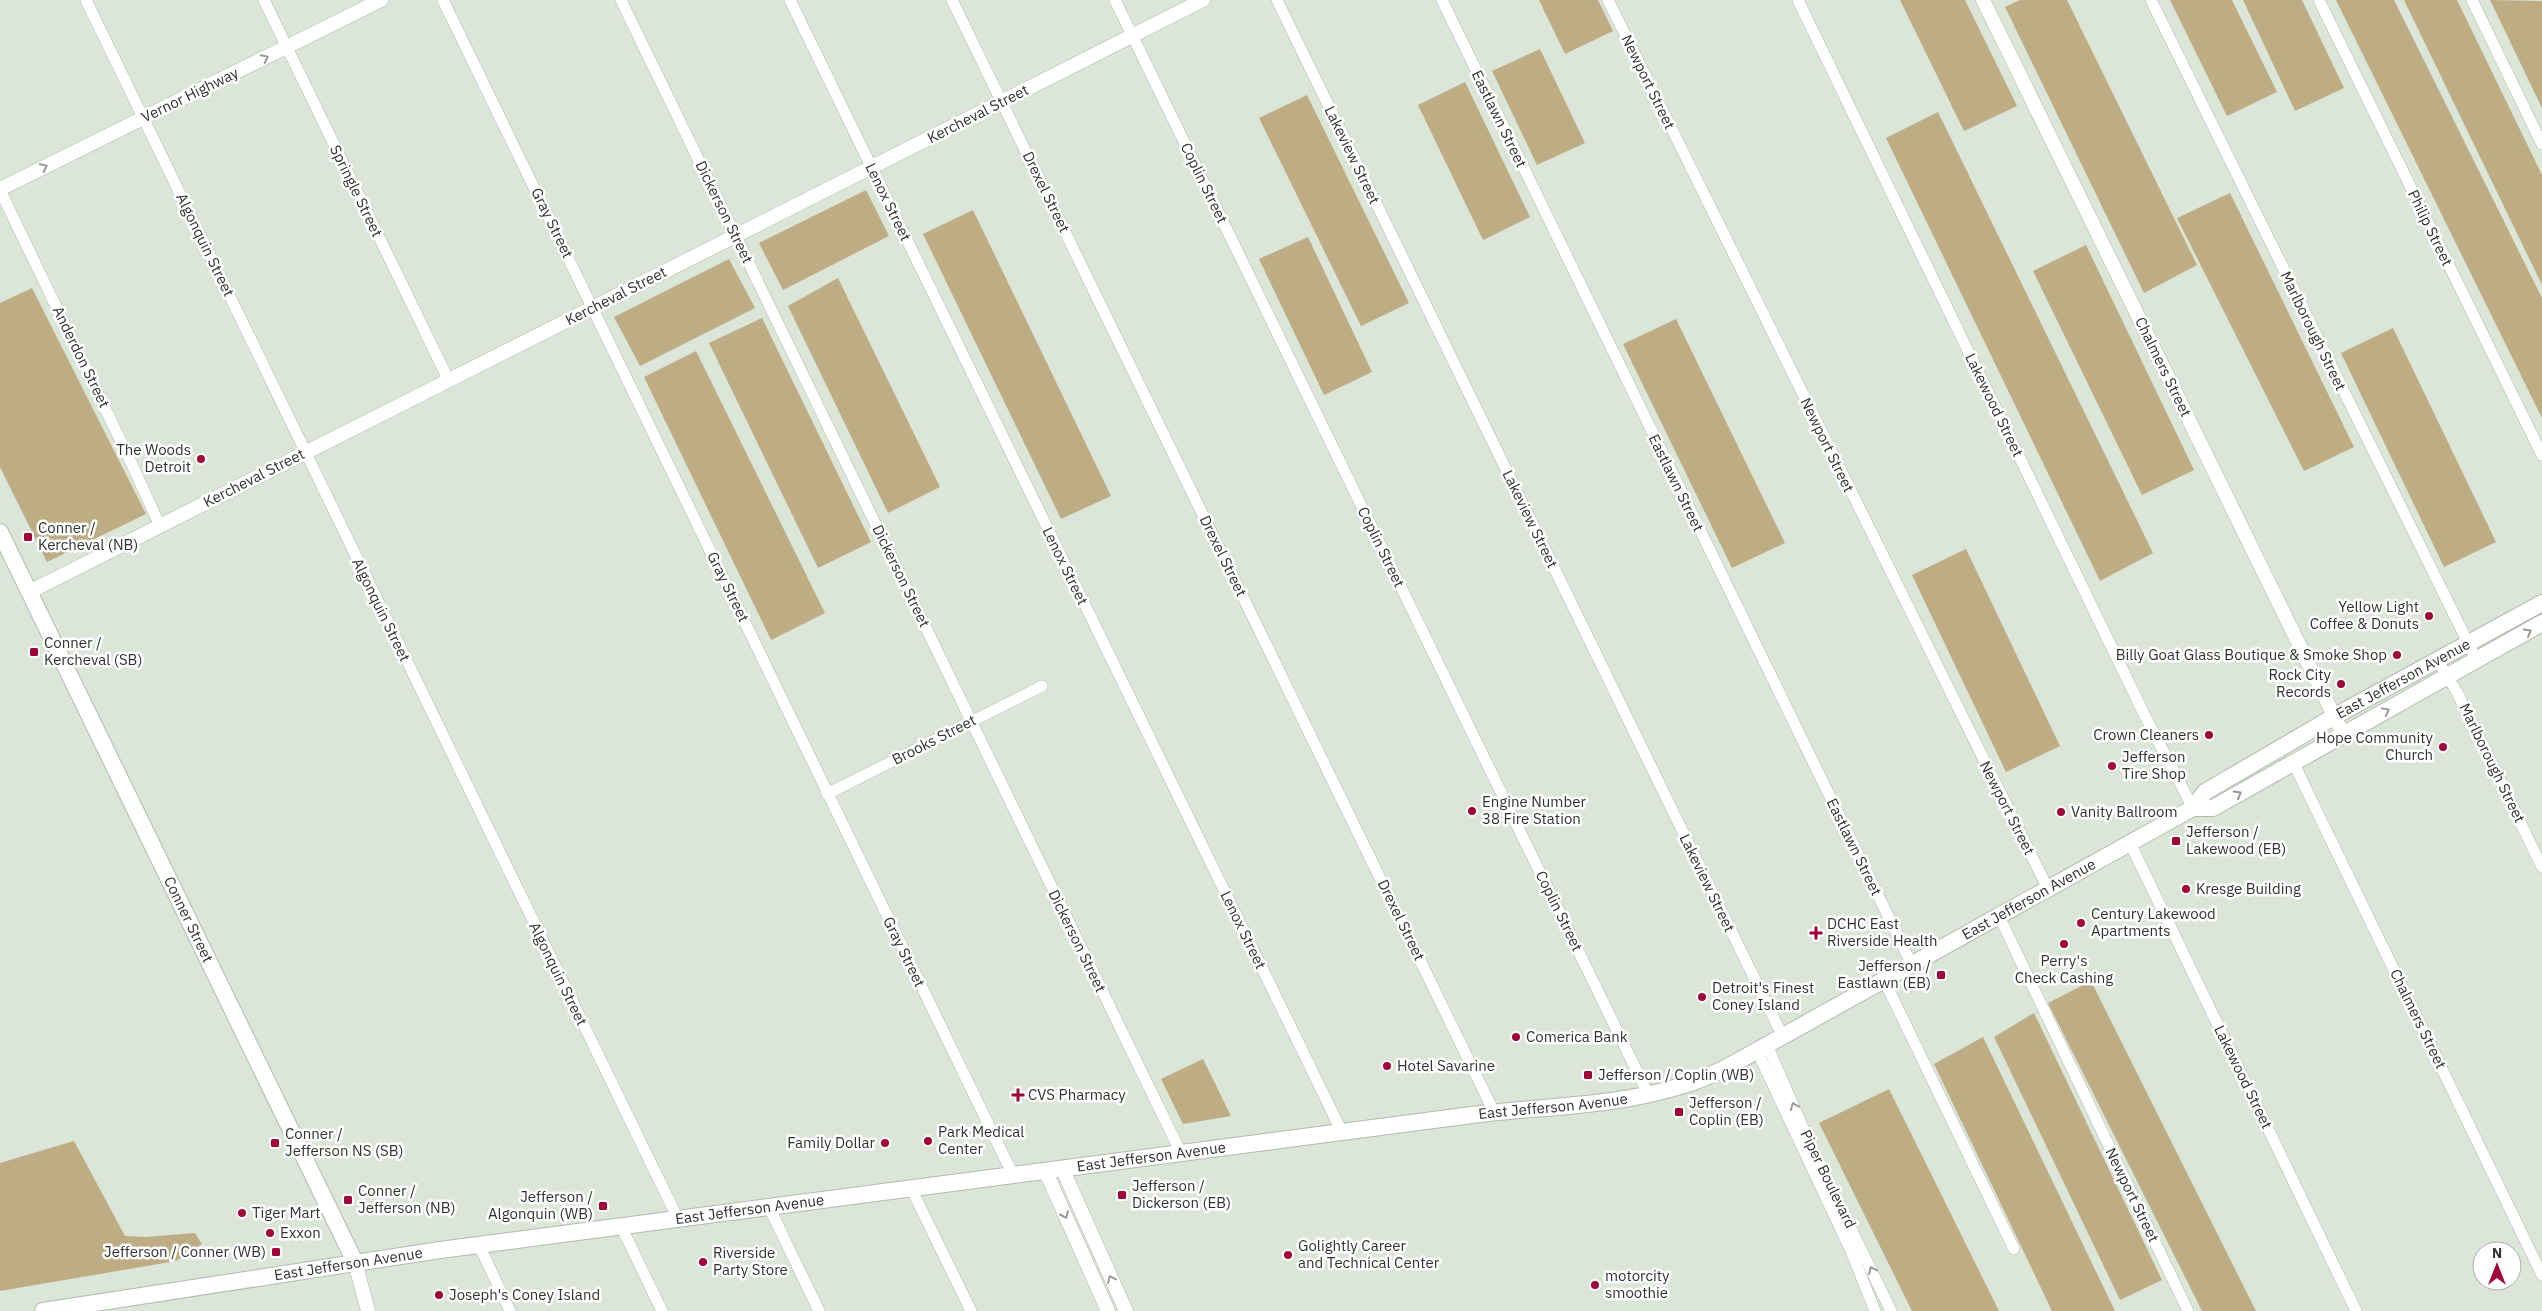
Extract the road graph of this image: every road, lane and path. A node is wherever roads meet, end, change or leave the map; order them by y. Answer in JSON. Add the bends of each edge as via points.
{"nodes":[{"id":1,"x":86,"y":0,"type":"edge"},
{"id":2,"x":264,"y":0,"type":"edge"},
{"id":3,"x":381,"y":0,"type":"edge"},
{"id":4,"x":443,"y":0,"type":"edge"},
{"id":5,"x":621,"y":0,"type":"edge"},
{"id":6,"x":790,"y":0,"type":"edge"},
{"id":7,"x":952,"y":0,"type":"edge"},
{"id":8,"x":1115,"y":0,"type":"edge"},
{"id":9,"x":1203,"y":0,"type":"edge"},
{"id":10,"x":1277,"y":0,"type":"edge"},
{"id":11,"x":1442,"y":0,"type":"edge"},
{"id":12,"x":1608,"y":0,"type":"edge"},
{"id":13,"x":1798,"y":0,"type":"edge"},
{"id":14,"x":1983,"y":0,"type":"edge"},
{"id":15,"x":2151,"y":0,"type":"edge"},
{"id":16,"x":2318,"y":0,"type":"edge"},
{"id":17,"x":2472,"y":0,"type":"edge"},
{"id":18,"x":1132,"y":36,"type":"junction"},
{"id":19,"x":287,"y":47,"type":"junction"},
{"id":20,"x":1002,"y":102,"type":"junction"},
{"id":21,"x":143,"y":118,"type":"junction"},
{"id":22,"x":2542,"y":144,"type":"edge"},
{"id":23,"x":871,"y":168,"type":"junction"},
{"id":24,"x":0,"y":190,"type":"edge"},
{"id":25,"x":735,"y":236,"type":"junction"},
{"id":26,"x":593,"y":308,"type":"junction"},
{"id":27,"x":449,"y":381,"type":"junction"},
{"id":28,"x":305,"y":453,"type":"junction"},
{"id":29,"x":2542,"y":455,"type":"edge"},
{"id":30,"x":160,"y":526,"type":"junction"},
{"id":31,"x":0,"y":532,"type":"edge"},
{"id":32,"x":29,"y":592,"type":"junction"},
{"id":33,"x":2542,"y":603,"type":"edge"},
{"id":34,"x":2542,"y":623,"type":"edge"},
{"id":35,"x":2467,"y":644,"type":"junction"},
{"id":36,"x":2438,"y":661,"type":"junction"},
{"id":37,"x":2476,"y":661,"type":"junction"},
{"id":38,"x":2448,"y":677,"type":"junction"},
{"id":39,"x":1042,"y":686,"type":"dead end"},
{"id":40,"x":2335,"y":716,"type":"junction"},
{"id":41,"x":971,"y":721,"type":"junction"},
{"id":42,"x":2343,"y":734,"type":"junction"},
{"id":43,"x":2293,"y":762,"type":"junction"},
{"id":44,"x":827,"y":794,"type":"junction"},
{"id":45,"x":2193,"y":808,"type":"junction"},
{"id":46,"x":2130,"y":843,"type":"junction"},
{"id":47,"x":2542,"y":867,"type":"edge"},
{"id":48,"x":2048,"y":889,"type":"junction"},
{"id":49,"x":1999,"y":916,"type":"junction"},
{"id":50,"x":1912,"y":965,"type":"junction"},
{"id":51,"x":1884,"y":980,"type":"junction"},
{"id":52,"x":1783,"y":1037,"type":"junction"},
{"id":53,"x":1762,"y":1048,"type":"junction"},
{"id":54,"x":1648,"y":1094,"type":"junction"},
{"id":55,"x":1494,"y":1112,"type":"junction"},
{"id":56,"x":1342,"y":1132,"type":"junction"},
{"id":57,"x":1181,"y":1153,"type":"junction"},
{"id":58,"x":1054,"y":1170,"type":"junction"},
{"id":59,"x":1013,"y":1175,"type":"junction"},
{"id":60,"x":911,"y":1188,"type":"junction"},
{"id":61,"x":769,"y":1206,"type":"junction"},
{"id":62,"x":678,"y":1218,"type":"junction"},
{"id":63,"x":621,"y":1226,"type":"junction"},
{"id":64,"x":479,"y":1245,"type":"junction"},
{"id":65,"x":2014,"y":1249,"type":"dead end"},
{"id":66,"x":354,"y":1262,"type":"junction"},
{"id":67,"x":2542,"y":1275,"type":"edge"},
{"id":68,"x":43,"y":1311,"type":"edge"},
{"id":69,"x":368,"y":1311,"type":"edge"},
{"id":70,"x":510,"y":1311,"type":"edge"},
{"id":71,"x":662,"y":1311,"type":"edge"},
{"id":72,"x":819,"y":1311,"type":"edge"},
{"id":73,"x":971,"y":1311,"type":"edge"},
{"id":74,"x":1108,"y":1311,"type":"edge"},
{"id":75,"x":1126,"y":1311,"type":"edge"},
{"id":76,"x":1875,"y":1311,"type":"edge"},
{"id":77,"x":1891,"y":1311,"type":"edge"},
{"id":78,"x":2188,"y":1311,"type":"edge"},
{"id":79,"x":2356,"y":1311,"type":"edge"}],
"edges":[{"from":1,"to":21,"type":"street","name":"Algonquin Street"},
{"from":2,"to":19,"type":"street","name":"Springle Street"},
{"from":3,"to":19,"type":"street","name":"Vernor Highway"},
{"from":4,"to":26,"type":"street","name":"Gray Street"},
{"from":5,"to":25,"type":"street","name":"Dickerson Street"},
{"from":6,"to":23,"type":"street","name":"Lenox Street"},
{"from":7,"to":20,"type":"street","name":"Drexel Street"},
{"from":8,"to":18,"type":"street","name":"Coplin Street"},
{"from":9,"to":18,"type":"street","name":"Kercheval Street"},
{"from":10,"to":52,"type":"street","name":"Lakeview Street"},
{"from":11,"to":50,"type":"street","name":"Eastlawn Street"},
{"from":12,"to":48,"type":"street","name":"Newport Street"},
{"from":13,"to":45,"type":"street","name":"Lakewood Street","via":[[2144,714]]},
{"from":14,"to":40,"type":"street","name":"Chalmers Street"},
{"from":15,"to":35,"type":"street","name":"Marlborough Street"},
{"from":16,"to":29,"type":"street","name":"Philip Street"},
{"from":17,"to":22,"type":"street"},
{"from":18,"to":20,"type":"street","name":"Kercheval Street"},
{"from":18,"to":54,"type":"street","name":"Coplin Street"},
{"from":21,"to":19,"type":"street","name":"Vernor Highway","one_way":true},
{"from":19,"to":27,"type":"street","name":"Springle Street"},
{"from":20,"to":23,"type":"street","name":"Kercheval Street"},
{"from":20,"to":55,"type":"street","name":"Drexel Street"},
{"from":24,"to":21,"type":"street","name":"Vernor Highway","one_way":true},
{"from":21,"to":28,"type":"street","name":"Algonquin Street"},
{"from":23,"to":25,"type":"street","name":"Kercheval Street"},
{"from":23,"to":56,"type":"street","name":"Lenox Street"},
{"from":24,"to":30,"type":"street","name":"Anderdon Street"},
{"from":25,"to":26,"type":"street","name":"Kercheval Street"},
{"from":25,"to":41,"type":"street","name":"Dickerson Street"},
{"from":26,"to":27,"type":"street","name":"Kercheval Street"},
{"from":26,"to":44,"type":"street","name":"Gray Street"},
{"from":27,"to":28,"type":"street","name":"Kercheval Street"},
{"from":28,"to":30,"type":"street","name":"Kercheval Street"},
{"from":28,"to":62,"type":"street","name":"Algonquin Street"},
{"from":30,"to":32,"type":"street","name":"Kercheval Street"},
{"from":31,"to":32,"type":"main road","name":"Conner Street"},
{"from":32,"to":66,"type":"main road","name":"Conner Street"},
{"from":33,"to":35,"type":"main road","name":"East Jefferson Avenue"},
{"from":37,"to":34,"type":"main road","name":"East Jefferson Avenue","one_way":true},
{"from":35,"to":36,"type":"main road","name":"East Jefferson Avenue"},
{"from":35,"to":37,"type":"street","name":"Marlborough Street"},
{"from":36,"to":38,"type":"street","name":"Marlborough Street"},
{"from":36,"to":40,"type":"main road","name":"East Jefferson Avenue"},
{"from":37,"to":38,"type":"main road","name":"East Jefferson Avenue"},
{"from":42,"to":38,"type":"main road","name":"East Jefferson Avenue","one_way":true},
{"from":38,"to":47,"type":"street","name":"Marlborough Street"},
{"from":39,"to":41,"type":"street","name":"Brooks Street"},
{"from":40,"to":42,"type":"street","name":"Chalmers Street"},
{"from":40,"to":45,"type":"main road","name":"East Jefferson Avenue","via":[[2205,792]]},
{"from":41,"to":44,"type":"street","name":"Brooks Street"},
{"from":41,"to":57,"type":"street","name":"Dickerson Street"},
{"from":42,"to":43,"type":"main road","name":"East Jefferson Avenue"},
{"from":45,"to":43,"type":"main road","name":"East Jefferson Avenue","one_way":true,"via":[[2213,808]]},
{"from":43,"to":67,"type":"street","name":"Chalmers Street"},
{"from":44,"to":59,"type":"street","name":"Gray Street"},
{"from":45,"to":46,"type":"main road","name":"East Jefferson Avenue"},
{"from":46,"to":48,"type":"main road","name":"East Jefferson Avenue"},
{"from":46,"to":79,"type":"street","name":"Lakewood Street"},
{"from":48,"to":49,"type":"main road","name":"East Jefferson Avenue"},
{"from":49,"to":50,"type":"main road","name":"East Jefferson Avenue"},
{"from":49,"to":78,"type":"street","name":"Newport Street"},
{"from":50,"to":51,"type":"main road","name":"East Jefferson Avenue"},
{"from":51,"to":52,"type":"main road","name":"East Jefferson Avenue"},
{"from":51,"to":65,"type":"street"},
{"from":52,"to":53,"type":"main road","name":"East Jefferson Avenue"},
{"from":53,"to":54,"type":"main road","name":"East Jefferson Avenue","via":[[1705,1078]]},
{"from":53,"to":76,"type":"street","name":"Piper Boulevard","via":[[1852,1251]]},
{"from":77,"to":53,"type":"street","name":"Piper Boulevard","one_way":true},
{"from":54,"to":55,"type":"main road","name":"East Jefferson Avenue"},
{"from":55,"to":56,"type":"main road","name":"East Jefferson Avenue"},
{"from":56,"to":57,"type":"main road","name":"East Jefferson Avenue"},
{"from":57,"to":58,"type":"main road","name":"East Jefferson Avenue"},
{"from":58,"to":59,"type":"main road","name":"East Jefferson Avenue"},
{"from":58,"to":74,"type":"street","one_way":true},
{"from":75,"to":58,"type":"street","one_way":true},
{"from":59,"to":60,"type":"main road","name":"East Jefferson Avenue"},
{"from":60,"to":61,"type":"main road","name":"East Jefferson Avenue"},
{"from":60,"to":73,"type":"street"},
{"from":61,"to":62,"type":"main road","name":"East Jefferson Avenue"},
{"from":61,"to":72,"type":"street"},
{"from":62,"to":63,"type":"main road","name":"East Jefferson Avenue"},
{"from":63,"to":64,"type":"main road","name":"East Jefferson Avenue"},
{"from":63,"to":71,"type":"street"},
{"from":64,"to":66,"type":"main road","name":"East Jefferson Avenue"},
{"from":64,"to":70,"type":"street"},
{"from":66,"to":68,"type":"main road","name":"East Jefferson Avenue"},
{"from":66,"to":69,"type":"street","name":"Conner Street"}]}
